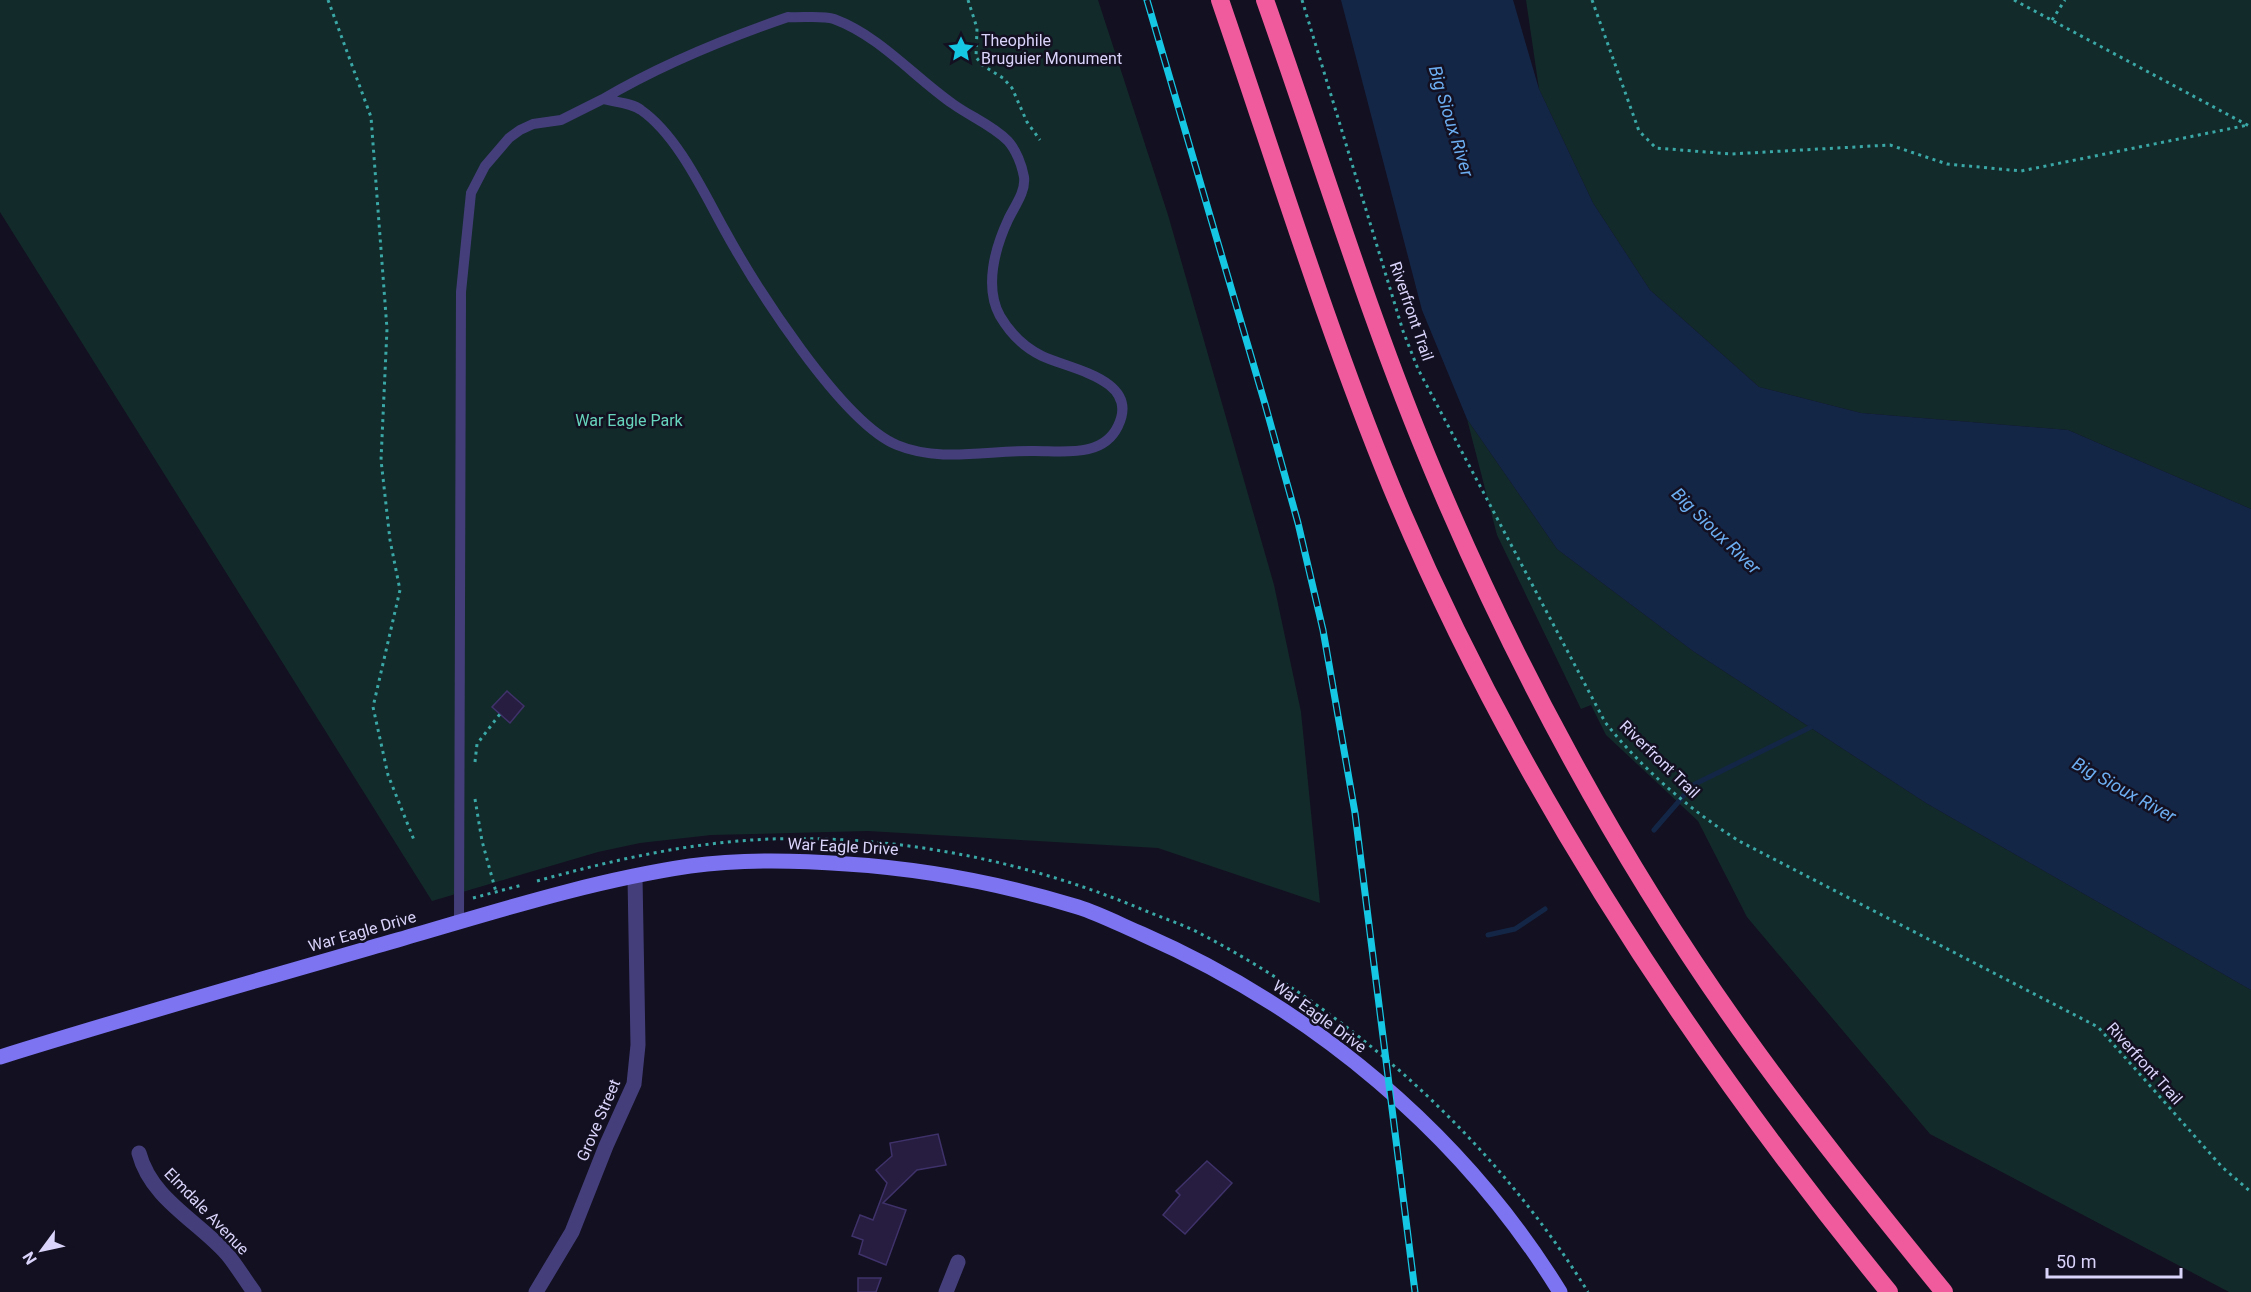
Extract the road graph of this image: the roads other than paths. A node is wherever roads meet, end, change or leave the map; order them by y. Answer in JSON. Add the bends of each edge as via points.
{"nodes":[{"id":1,"x":1220,"y":0,"type":"edge"},
{"id":2,"x":1265,"y":0,"type":"edge"},
{"id":3,"x":603,"y":99,"type":"junction"},
{"id":4,"x":635,"y":877,"type":"junction"},
{"id":5,"x":459,"y":922,"type":"junction"},
{"id":6,"x":0,"y":1057,"type":"edge"},
{"id":7,"x":140,"y":1153,"type":"dead end"},
{"id":8,"x":958,"y":1262,"type":"dead end"},
{"id":9,"x":254,"y":1292,"type":"edge"},
{"id":10,"x":536,"y":1292,"type":"edge"},
{"id":11,"x":946,"y":1292,"type":"edge"},
{"id":12,"x":1560,"y":1292,"type":"edge"},
{"id":13,"x":1889,"y":1292,"type":"edge"},
{"id":14,"x":1944,"y":1292,"type":"edge"}],
"edges":[{"from":1,"to":13,"type":"highway","via":[[1326,318],[1392,488],[1509,732],[1624,931],[1708,1057]]},
{"from":2,"to":14,"type":"highway","via":[[1371,311],[1433,472],[1475,567],[1567,748],[1651,894],[1740,1029]]},
{"from":3,"to":3,"type":"lane","via":[[638,107],[658,125],[697,180],[790,335],[849,406],[895,445],[933,455],[1075,453],[1101,445],[1118,427],[1122,407],[1115,388],[1099,377],[1027,348],[1008,330],[996,309],[992,281],[995,252],[1025,181],[1009,142],[862,34],[831,18],[788,17],[727,38],[644,75]]},
{"from":3,"to":5,"type":"lane","via":[[561,120],[520,130],[485,166],[471,193],[461,292]]},
{"from":4,"to":5,"type":"main road","name":"War Eagle Drive"},
{"from":4,"to":10,"type":"street","name":"Grove Street","via":[[638,1045],[634,1084],[572,1232]]},
{"from":4,"to":12,"type":"main road","name":"War Eagle Drive","via":[[693,866],[794,860],[910,868],[1082,908],[1188,954],[1302,1024],[1367,1072],[1426,1125],[1480,1179]]},
{"from":5,"to":6,"type":"main road","name":"War Eagle Drive"},
{"from":7,"to":9,"type":"street","name":"Elmdale Avenue","via":[[143,1170],[165,1197],[226,1253]]},
{"from":8,"to":11,"type":"street"}]}
